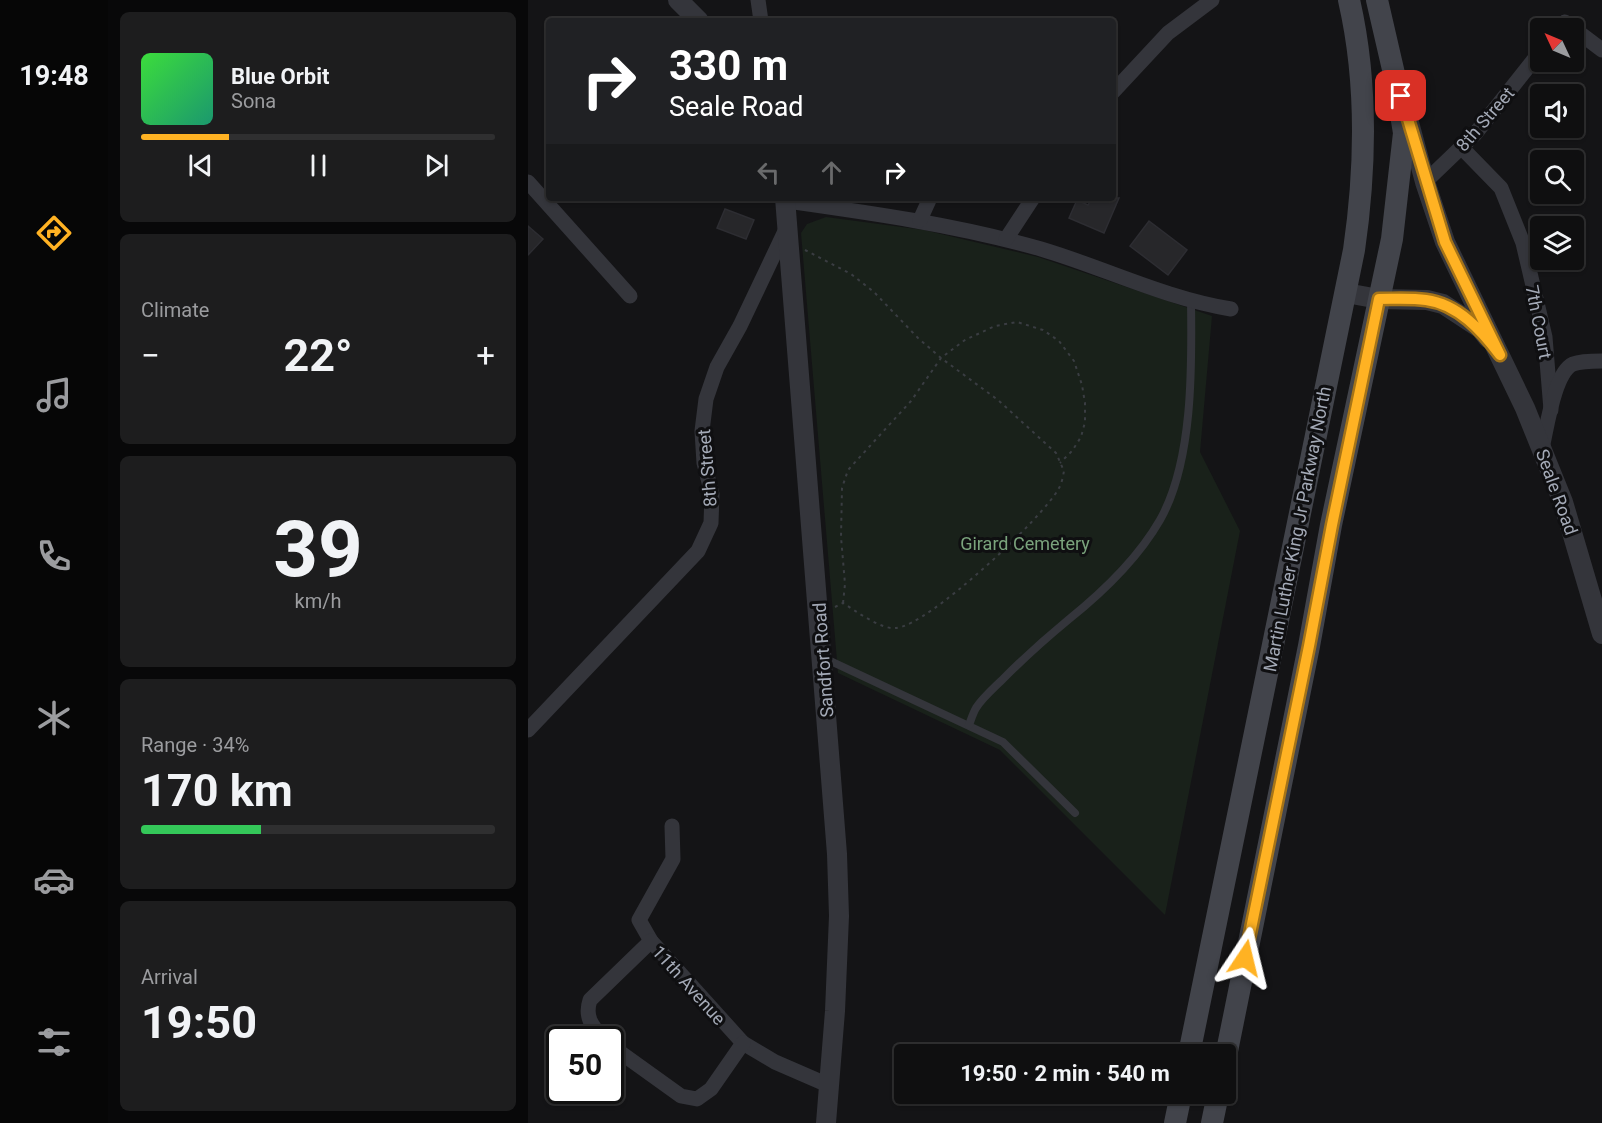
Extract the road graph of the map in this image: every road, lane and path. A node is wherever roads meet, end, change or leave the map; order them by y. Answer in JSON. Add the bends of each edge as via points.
{"nodes":[{"id":1,"x":678,"y":0,"type":"edge"},
{"id":2,"x":758,"y":0,"type":"edge"},
{"id":3,"x":1212,"y":0,"type":"edge"},
{"id":4,"x":1349,"y":0,"type":"edge"},
{"id":5,"x":1377,"y":0,"type":"edge"},
{"id":6,"x":696,"y":18,"type":"edge"},
{"id":7,"x":761,"y":18,"type":"edge"},
{"id":8,"x":1584,"y":39,"type":"edge"},
{"id":9,"x":1602,"y":50,"type":"edge"},
{"id":10,"x":1530,"y":65,"type":"edge"},
{"id":11,"x":1395,"y":78,"type":"junction"},
{"id":12,"x":1116,"y":89,"type":"edge"},
{"id":13,"x":1461,"y":147,"type":"junction"},
{"id":14,"x":528,"y":182,"type":"edge"},
{"id":15,"x":1425,"y":182,"type":"junction"},
{"id":16,"x":785,"y":201,"type":"edge"},
{"id":17,"x":792,"y":201,"type":"edge"},
{"id":18,"x":929,"y":201,"type":"edge"},
{"id":19,"x":1031,"y":201,"type":"edge"},
{"id":20,"x":920,"y":220,"type":"junction"},
{"id":21,"x":788,"y":234,"type":"junction"},
{"id":22,"x":1006,"y":239,"type":"junction"},
{"id":23,"x":1346,"y":293,"type":"junction"},
{"id":24,"x":630,"y":296,"type":"dead end"},
{"id":25,"x":1379,"y":299,"type":"junction"},
{"id":26,"x":1191,"y":301,"type":"junction"},
{"id":27,"x":1231,"y":309,"type":"dead end"},
{"id":28,"x":1500,"y":355,"type":"junction"},
{"id":29,"x":941,"y":358,"type":"junction"},
{"id":30,"x":1602,"y":361,"type":"edge"},
{"id":31,"x":1551,"y":410,"type":"junction"},
{"id":32,"x":1542,"y":448,"type":"junction"},
{"id":33,"x":1060,"y":462,"type":"junction"},
{"id":34,"x":843,"y":603,"type":"junction"},
{"id":35,"x":819,"y":614,"type":"junction"},
{"id":36,"x":1602,"y":634,"type":"edge"},
{"id":37,"x":822,"y":657,"type":"junction"},
{"id":38,"x":969,"y":725,"type":"junction"},
{"id":39,"x":528,"y":730,"type":"edge"},
{"id":40,"x":1075,"y":813,"type":"dead end"},
{"id":41,"x":672,"y":826,"type":"dead end"},
{"id":42,"x":651,"y":941,"type":"junction"},
{"id":43,"x":592,"y":1026,"type":"edge"},
{"id":44,"x":743,"y":1043,"type":"junction"},
{"id":45,"x":1192,"y":1044,"type":"edge"},
{"id":46,"x":1228,"y":1044,"type":"edge"},
{"id":47,"x":624,"y":1056,"type":"edge"},
{"id":48,"x":828,"y":1085,"type":"junction"},
{"id":49,"x":1179,"y":1104,"type":"edge"},
{"id":50,"x":1216,"y":1104,"type":"edge"},
{"id":51,"x":826,"y":1123,"type":"edge"},
{"id":52,"x":1175,"y":1123,"type":"edge"},
{"id":53,"x":1212,"y":1123,"type":"edge"}],
"edges":[{"from":1,"to":6,"type":"street"},
{"from":2,"to":7,"type":"street"},
{"from":3,"to":12,"type":"street","via":[[1168,33]]},
{"from":4,"to":23,"type":"main road","name":"Martin Luther King Jr Parkway North","via":[[1359,56],[1364,151]]},
{"from":5,"to":11,"type":"main road","name":"Martin Luther King Jr Parkway North"},
{"from":8,"to":9,"type":"street"},
{"from":10,"to":13,"type":"street","name":"8th Street"},
{"from":11,"to":15,"type":"street","name":"Seale Road"},
{"from":11,"to":25,"type":"main road","name":"Martin Luther King Jr Parkway North","via":[[1404,133],[1392,239]]},
{"from":13,"to":15,"type":"street","name":"8th Street"},
{"from":13,"to":31,"type":"street","name":"7th Court","via":[[1501,188],[1523,243],[1545,337]]},
{"from":14,"to":24,"type":"street"},
{"from":15,"to":28,"type":"street","name":"Seale Road","via":[[1445,242]]},
{"from":16,"to":21,"type":"street","name":"Sandfort Road"},
{"from":17,"to":20,"type":"street"},
{"from":18,"to":20,"type":"street"},
{"from":19,"to":22,"type":"street"},
{"from":20,"to":22,"type":"street"},
{"from":21,"to":29,"type":"path","via":[[852,274]]},
{"from":21,"to":35,"type":"street","name":"Sandfort Road"},
{"from":21,"to":39,"type":"street","name":"8th Street","via":[[717,368],[706,399],[702,430],[704,463],[712,494],[711,523],[698,551]]},
{"from":22,"to":26,"type":"street"},
{"from":23,"to":25,"type":"street","name":"Seale Road"},
{"from":23,"to":45,"type":"main road","name":"Martin Luther King Jr Parkway North"},
{"from":25,"to":28,"type":"street","name":"Seale Road","via":[[1443,304],[1481,329]]},
{"from":25,"to":46,"type":"main road","name":"Martin Luther King Jr Parkway North"},
{"from":26,"to":27,"type":"street"},
{"from":26,"to":38,"type":"lane","via":[[1186,427],[1175,483],[1161,519],[1103,592],[1037,645],[976,708]]},
{"from":28,"to":32,"type":"street","name":"Seale Road"},
{"from":29,"to":33,"type":"path","via":[[998,400],[1056,453]]},
{"from":29,"to":33,"type":"path","via":[[965,340],[995,326],[1017,322],[1042,330],[1059,341],[1074,361],[1085,403],[1081,437]]},
{"from":29,"to":34,"type":"path","via":[[911,401],[848,470],[842,488]]},
{"from":30,"to":31,"type":"street","via":[[1574,364],[1566,370],[1557,384]]},
{"from":31,"to":32,"type":"street"},
{"from":32,"to":36,"type":"street","name":"Seale Road","via":[[1563,502]]},
{"from":33,"to":34,"type":"path","via":[[1064,471],[1059,489],[1038,514],[984,568],[918,620],[898,629],[886,628]]},
{"from":34,"to":35,"type":"path"},
{"from":35,"to":37,"type":"street","name":"Sandfort Road"},
{"from":37,"to":38,"type":"lane"},
{"from":37,"to":48,"type":"street","name":"Sandfort Road","via":[[839,916]]},
{"from":38,"to":40,"type":"lane","via":[[1003,742]]},
{"from":41,"to":42,"type":"street","via":[[673,859],[639,920]]},
{"from":42,"to":43,"type":"street","name":"11th Avenue","via":[[590,1000],[587,1010]]},
{"from":42,"to":44,"type":"street","name":"11th Avenue"},
{"from":44,"to":47,"type":"street","via":[[711,1089],[697,1099],[681,1096]]},
{"from":44,"to":48,"type":"street","name":"11th Avenue"},
{"from":48,"to":51,"type":"street","name":"Sandfort Road"},
{"from":49,"to":52,"type":"main road"},
{"from":50,"to":53,"type":"main road"}]}
